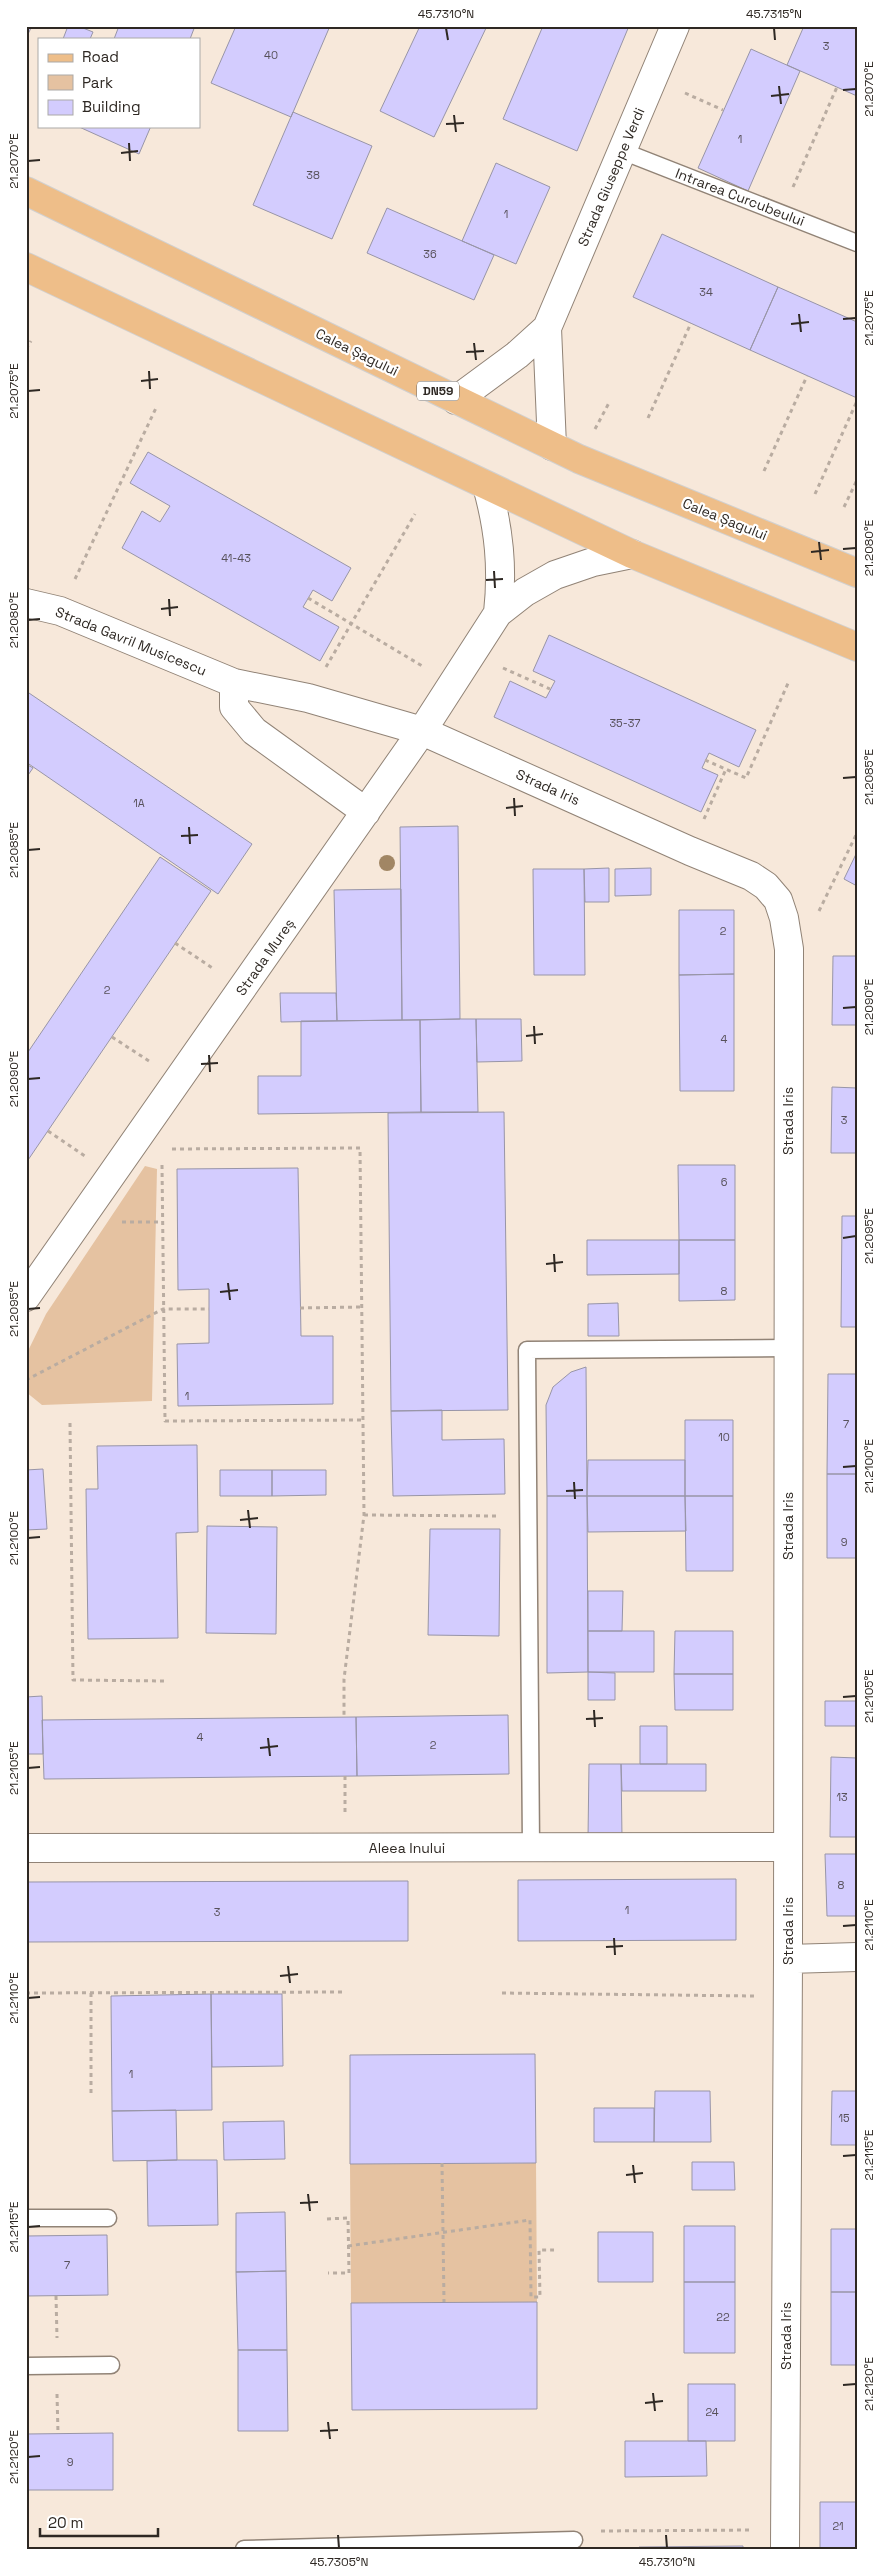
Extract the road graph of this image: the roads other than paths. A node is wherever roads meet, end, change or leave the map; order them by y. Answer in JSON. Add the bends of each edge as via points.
{"nodes":[{"id":1,"x":675,"y":26,"type":"edge"},
{"id":2,"x":622,"y":151,"type":"junction"},
{"id":3,"x":26,"y":191,"type":"edge"},
{"id":4,"x":857,"y":243,"type":"edge"},
{"id":5,"x":26,"y":267,"type":"edge"},
{"id":6,"x":548,"y":328,"type":"junction"},
{"id":7,"x":456,"y":400,"type":"junction"},
{"id":8,"x":552,"y":446,"type":"junction"},
{"id":9,"x":486,"y":486,"type":"junction"},
{"id":10,"x":632,"y":554,"type":"junction"},
{"id":11,"x":857,"y":573,"type":"edge"},
{"id":12,"x":26,"y":603,"type":"edge"},
{"id":13,"x":498,"y":612,"type":"junction"},
{"id":14,"x":857,"y":647,"type":"edge"},
{"id":15,"x":234,"y":683,"type":"junction"},
{"id":16,"x":422,"y":731,"type":"junction"},
{"id":17,"x":366,"y":812,"type":"junction"},
{"id":18,"x":26,"y":1297,"type":"edge"},
{"id":19,"x":788,"y":1348,"type":"junction"},
{"id":20,"x":531,"y":1847,"type":"junction"},
{"id":21,"x":788,"y":1847,"type":"junction"},
{"id":22,"x":26,"y":1848,"type":"edge"},
{"id":23,"x":857,"y":1957,"type":"edge"},
{"id":24,"x":788,"y":1959,"type":"junction"},
{"id":25,"x":26,"y":2218,"type":"edge"},
{"id":26,"x":108,"y":2218,"type":"dead end"},
{"id":27,"x":111,"y":2365,"type":"dead end"},
{"id":28,"x":26,"y":2366,"type":"edge"},
{"id":29,"x":785,"y":2539,"type":"edge"},
{"id":30,"x":574,"y":2540,"type":"road end"},
{"id":31,"x":244,"y":2549,"type":"edge"}],
"edges":[{"from":1,"to":2,"type":"street","name":"Strada Giuseppe Verdi"},
{"from":2,"to":4,"type":"lane","name":"Intrarea Curcubeului"},
{"from":2,"to":6,"type":"street","name":"Strada Giuseppe Verdi"},
{"from":3,"to":7,"type":"main road","name":"Calea Șagului","number":"DN59"},
{"from":5,"to":9,"type":"main road"},
{"from":6,"to":7,"type":"street","name":"Strada Giuseppe Verdi"},
{"from":6,"to":8,"type":"street","name":"Strada Giuseppe Verdi"},
{"from":7,"to":8,"type":"main road","name":"Calea Șagului","number":"DN59"},
{"from":8,"to":11,"type":"main road","name":"Calea Șagului","number":"DN59"},
{"from":9,"to":10,"type":"main road"},
{"from":9,"to":13,"type":"street","name":"Strada Mureș","via":[[496,517],[500,550]]},
{"from":10,"to":13,"type":"street","name":"Strada Mureș","via":[[593,562],[555,575]]},
{"from":10,"to":14,"type":"main road"},
{"from":12,"to":15,"type":"street","name":"Strada Gavril Musicescu","via":[[60,611]]},
{"from":13,"to":16,"type":"street","name":"Strada Mureș"},
{"from":15,"to":16,"type":"street","name":"Strada Gavril Musicescu","via":[[308,698]]},
{"from":15,"to":17,"type":"street","via":[[234,707],[254,731]]},
{"from":16,"to":17,"type":"street","name":"Strada Mureș"},
{"from":16,"to":19,"type":"street","name":"Strada Iris","via":[[751,876],[778,900],[789,949]]},
{"from":17,"to":18,"type":"street","name":"Strada Mureș"},
{"from":19,"to":20,"type":"lane","via":[[527,1350]]},
{"from":19,"to":21,"type":"street","name":"Strada Iris"},
{"from":20,"to":21,"type":"street","name":"Aleea Inului"},
{"from":20,"to":22,"type":"street","name":"Aleea Inului"},
{"from":21,"to":24,"type":"street","name":"Strada Iris"},
{"from":23,"to":24,"type":"street"},
{"from":24,"to":29,"type":"street","name":"Strada Iris"},
{"from":25,"to":26,"type":"lane"},
{"from":27,"to":28,"type":"lane"},
{"from":30,"to":31,"type":"lane"}]}
